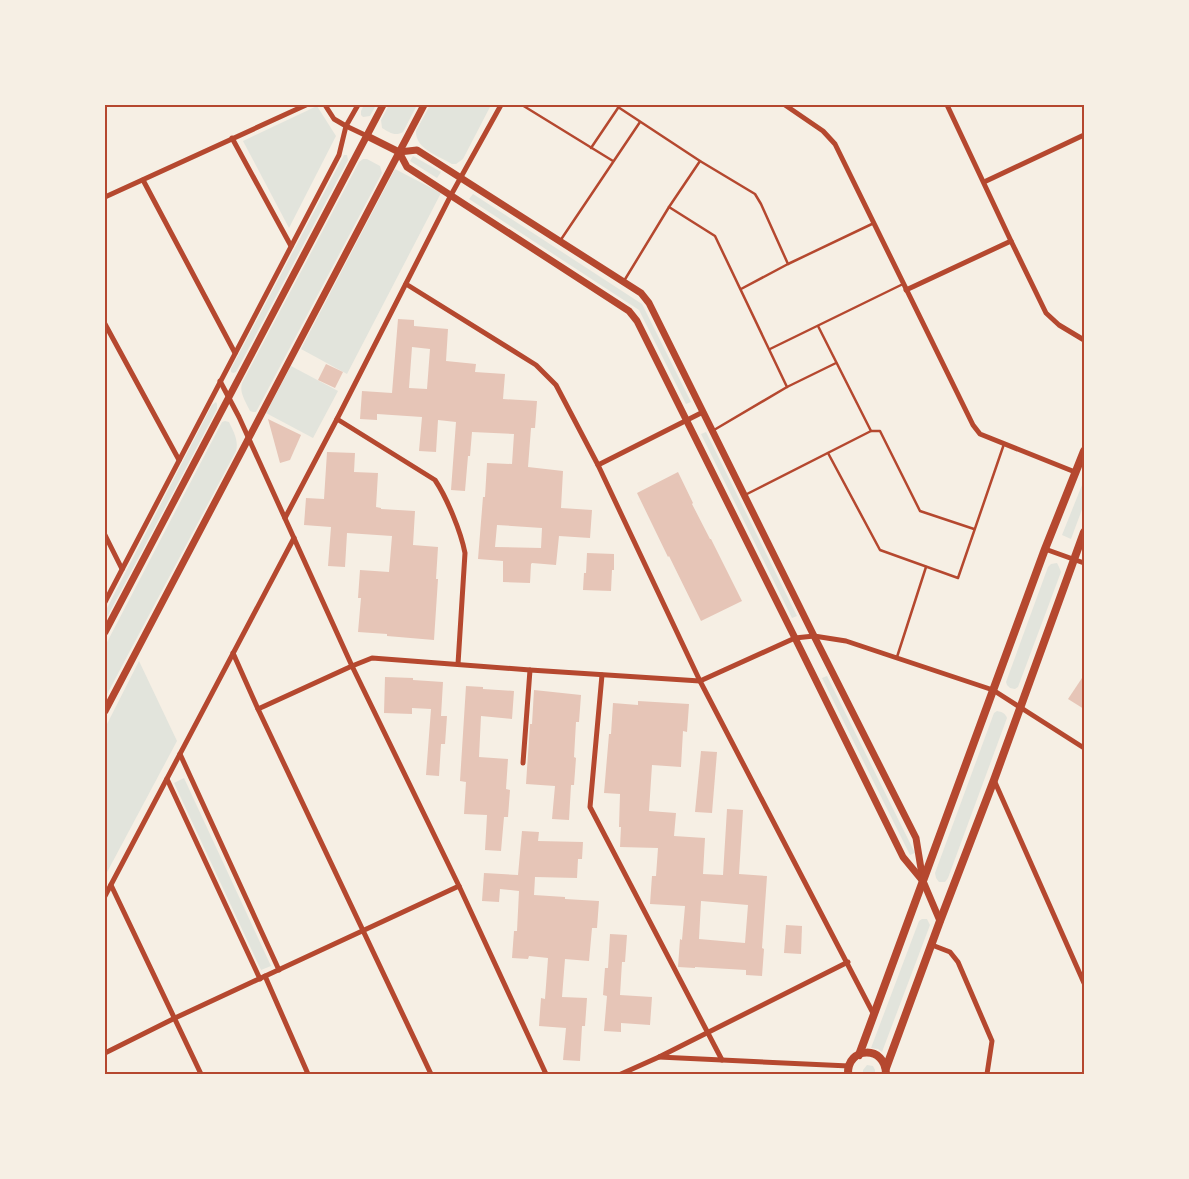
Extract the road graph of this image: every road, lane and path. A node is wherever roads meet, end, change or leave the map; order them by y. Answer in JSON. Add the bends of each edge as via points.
{"nodes":[{"id":1,"x":306,"y":105,"type":"edge"},
{"id":2,"x":325,"y":105,"type":"edge"},
{"id":3,"x":358,"y":105,"type":"edge"},
{"id":4,"x":383,"y":105,"type":"edge"},
{"id":5,"x":424,"y":105,"type":"edge"},
{"id":6,"x":500,"y":105,"type":"edge"},
{"id":7,"x":522,"y":105,"type":"edge"},
{"id":8,"x":785,"y":105,"type":"edge"},
{"id":9,"x":947,"y":105,"type":"edge"},
{"id":10,"x":619,"y":106,"type":"edge"},
{"id":11,"x":640,"y":122,"type":"junction"},
{"id":12,"x":346,"y":126,"type":"junction"},
{"id":13,"x":1084,"y":135,"type":"edge"},
{"id":14,"x":367,"y":136,"type":"junction"},
{"id":15,"x":232,"y":138,"type":"junction"},
{"id":16,"x":591,"y":148,"type":"junction"},
{"id":17,"x":399,"y":152,"type":"junction"},
{"id":18,"x":613,"y":161,"type":"junction"},
{"id":19,"x":700,"y":161,"type":"junction"},
{"id":20,"x":461,"y":177,"type":"junction"},
{"id":21,"x":143,"y":180,"type":"junction"},
{"id":22,"x":984,"y":182,"type":"junction"},
{"id":23,"x":451,"y":195,"type":"junction"},
{"id":24,"x":105,"y":197,"type":"edge"},
{"id":25,"x":669,"y":207,"type":"junction"},
{"id":26,"x":874,"y":223,"type":"junction"},
{"id":27,"x":1011,"y":241,"type":"junction"},
{"id":28,"x":560,"y":242,"type":"junction"},
{"id":29,"x":291,"y":246,"type":"junction"},
{"id":30,"x":788,"y":264,"type":"junction"},
{"id":31,"x":624,"y":282,"type":"junction"},
{"id":32,"x":406,"y":284,"type":"junction"},
{"id":33,"x":904,"y":284,"type":"junction"},
{"id":34,"x":740,"y":289,"type":"junction"},
{"id":35,"x":906,"y":290,"type":"junction"},
{"id":36,"x":105,"y":324,"type":"edge"},
{"id":37,"x":818,"y":326,"type":"junction"},
{"id":38,"x":1084,"y":340,"type":"edge"},
{"id":39,"x":770,"y":349,"type":"junction"},
{"id":40,"x":235,"y":353,"type":"junction"},
{"id":41,"x":836,"y":363,"type":"junction"},
{"id":42,"x":220,"y":381,"type":"junction"},
{"id":43,"x":787,"y":387,"type":"junction"},
{"id":44,"x":229,"y":398,"type":"junction"},
{"id":45,"x":703,"y":412,"type":"junction"},
{"id":46,"x":338,"y":420,"type":"junction"},
{"id":47,"x":686,"y":421,"type":"junction"},
{"id":48,"x":713,"y":431,"type":"junction"},
{"id":49,"x":871,"y":431,"type":"junction"},
{"id":50,"x":249,"y":439,"type":"junction"},
{"id":51,"x":1004,"y":444,"type":"junction"},
{"id":52,"x":1084,"y":451,"type":"edge"},
{"id":53,"x":828,"y":453,"type":"junction"},
{"id":54,"x":179,"y":460,"type":"junction"},
{"id":55,"x":598,"y":464,"type":"junction"},
{"id":56,"x":1075,"y":472,"type":"junction"},
{"id":57,"x":744,"y":495,"type":"junction"},
{"id":58,"x":285,"y":518,"type":"junction"},
{"id":59,"x":974,"y":529,"type":"junction"},
{"id":60,"x":1084,"y":532,"type":"edge"},
{"id":61,"x":105,"y":535,"type":"edge"},
{"id":62,"x":294,"y":538,"type":"junction"},
{"id":63,"x":1045,"y":549,"type":"junction"},
{"id":64,"x":1075,"y":560,"type":"junction"},
{"id":65,"x":1084,"y":563,"type":"edge"},
{"id":66,"x":926,"y":567,"type":"junction"},
{"id":67,"x":122,"y":569,"type":"junction"},
{"id":68,"x":105,"y":602,"type":"edge"},
{"id":69,"x":105,"y":632,"type":"edge"},
{"id":70,"x":814,"y":636,"type":"junction"},
{"id":71,"x":795,"y":638,"type":"junction"},
{"id":72,"x":233,"y":653,"type":"junction"},
{"id":73,"x":897,"y":658,"type":"junction"},
{"id":74,"x":458,"y":664,"type":"junction"},
{"id":75,"x":352,"y":666,"type":"junction"},
{"id":76,"x":530,"y":670,"type":"junction"},
{"id":77,"x":602,"y":675,"type":"junction"},
{"id":78,"x":700,"y":681,"type":"junction"},
{"id":79,"x":993,"y":690,"type":"junction"},
{"id":80,"x":1021,"y":707,"type":"junction"},
{"id":81,"x":258,"y":710,"type":"junction"},
{"id":82,"x":105,"y":711,"type":"edge"},
{"id":83,"x":1084,"y":748,"type":"edge"},
{"id":84,"x":180,"y":754,"type":"junction"},
{"id":85,"x":523,"y":763,"type":"dead end"},
{"id":86,"x":167,"y":779,"type":"junction"},
{"id":87,"x":994,"y":780,"type":"junction"},
{"id":88,"x":923,"y":881,"type":"junction"},
{"id":89,"x":111,"y":885,"type":"junction"},
{"id":90,"x":459,"y":886,"type":"junction"},
{"id":91,"x":105,"y":896,"type":"edge"},
{"id":92,"x":940,"y":921,"type":"junction"},
{"id":93,"x":362,"y":931,"type":"junction"},
{"id":94,"x":932,"y":945,"type":"junction"},
{"id":95,"x":848,"y":962,"type":"junction"},
{"id":96,"x":279,"y":970,"type":"junction"},
{"id":97,"x":263,"y":978,"type":"junction"},
{"id":98,"x":1083,"y":979,"type":"edge"},
{"id":99,"x":874,"y":1015,"type":"junction"},
{"id":100,"x":175,"y":1018,"type":"junction"},
{"id":101,"x":707,"y":1032,"type":"junction"},
{"id":102,"x":105,"y":1053,"type":"edge"},
{"id":103,"x":859,"y":1054,"type":"junction"},
{"id":104,"x":659,"y":1056,"type":"junction"},
{"id":105,"x":722,"y":1060,"type":"junction"},
{"id":106,"x":849,"y":1070,"type":"edge"},
{"id":107,"x":886,"y":1072,"type":"edge"},
{"id":108,"x":201,"y":1074,"type":"edge"},
{"id":109,"x":308,"y":1074,"type":"edge"},
{"id":110,"x":431,"y":1074,"type":"edge"},
{"id":111,"x":546,"y":1074,"type":"edge"},
{"id":112,"x":621,"y":1074,"type":"edge"},
{"id":113,"x":987,"y":1074,"type":"edge"}],
"edges":[{"from":1,"to":15,"type":"street"},
{"from":2,"to":12,"type":"street","via":[[334,119]]},
{"from":3,"to":12,"type":"street"},
{"from":4,"to":14,"type":"street"},
{"from":5,"to":17,"type":"street"},
{"from":6,"to":20,"type":"street"},
{"from":7,"to":16,"type":"lane"},
{"from":8,"to":26,"type":"street","via":[[823,131],[835,144]]},
{"from":9,"to":22,"type":"street"},
{"from":10,"to":11,"type":"lane"},
{"from":10,"to":16,"type":"lane"},
{"from":11,"to":18,"type":"lane"},
{"from":11,"to":19,"type":"lane"},
{"from":12,"to":14,"type":"street"},
{"from":12,"to":29,"type":"street","via":[[339,155]]},
{"from":13,"to":22,"type":"street"},
{"from":14,"to":17,"type":"street"},
{"from":14,"to":44,"type":"street"},
{"from":15,"to":21,"type":"street"},
{"from":15,"to":29,"type":"street"},
{"from":16,"to":18,"type":"lane"},
{"from":17,"to":20,"type":"street","via":[[417,150]]},
{"from":17,"to":23,"type":"street","via":[[407,167]]},
{"from":17,"to":50,"type":"street"},
{"from":18,"to":28,"type":"lane"},
{"from":19,"to":25,"type":"lane"},
{"from":19,"to":30,"type":"lane","via":[[755,194]]},
{"from":20,"to":23,"type":"street"},
{"from":20,"to":28,"type":"street"},
{"from":21,"to":24,"type":"street"},
{"from":21,"to":40,"type":"street"},
{"from":22,"to":27,"type":"street"},
{"from":23,"to":32,"type":"street"},
{"from":23,"to":47,"type":"street","via":[[629,311]]},
{"from":25,"to":31,"type":"lane"},
{"from":25,"to":34,"type":"lane","via":[[715,236]]},
{"from":26,"to":30,"type":"lane"},
{"from":26,"to":33,"type":"street"},
{"from":27,"to":35,"type":"street"},
{"from":27,"to":38,"type":"street","via":[[1046,313]]},
{"from":28,"to":31,"type":"street"},
{"from":29,"to":40,"type":"street"},
{"from":30,"to":34,"type":"lane"},
{"from":31,"to":45,"type":"street","via":[[641,293],[649,303]]},
{"from":32,"to":46,"type":"street"},
{"from":32,"to":55,"type":"street","via":[[536,365],[556,385]]},
{"from":33,"to":35,"type":"street"},
{"from":33,"to":37,"type":"lane"},
{"from":34,"to":39,"type":"lane"},
{"from":35,"to":51,"type":"street","via":[[973,425],[980,434]]},
{"from":36,"to":54,"type":"street"},
{"from":37,"to":39,"type":"lane"},
{"from":37,"to":41,"type":"lane"},
{"from":39,"to":43,"type":"lane"},
{"from":40,"to":42,"type":"street"},
{"from":41,"to":43,"type":"lane"},
{"from":41,"to":49,"type":"lane"},
{"from":42,"to":44,"type":"street"},
{"from":42,"to":54,"type":"street"},
{"from":43,"to":48,"type":"lane"},
{"from":44,"to":50,"type":"street"},
{"from":44,"to":69,"type":"street"},
{"from":45,"to":47,"type":"street"},
{"from":45,"to":48,"type":"street"},
{"from":46,"to":58,"type":"street"},
{"from":46,"to":74,"type":"street","via":[[435,480],[441,490],[465,553]]},
{"from":47,"to":55,"type":"street"},
{"from":47,"to":71,"type":"street"},
{"from":48,"to":57,"type":"street"},
{"from":49,"to":53,"type":"lane"},
{"from":49,"to":59,"type":"lane","via":[[880,431],[920,511]]},
{"from":50,"to":58,"type":"street"},
{"from":50,"to":82,"type":"street"},
{"from":51,"to":56,"type":"street"},
{"from":51,"to":59,"type":"lane"},
{"from":52,"to":56,"type":"main road"},
{"from":53,"to":57,"type":"lane"},
{"from":53,"to":66,"type":"lane","via":[[880,550]]},
{"from":54,"to":67,"type":"street"},
{"from":55,"to":78,"type":"street"},
{"from":56,"to":63,"type":"main road"},
{"from":57,"to":70,"type":"street"},
{"from":58,"to":62,"type":"street"},
{"from":59,"to":66,"type":"lane","via":[[958,578]]},
{"from":60,"to":64,"type":"main road"},
{"from":61,"to":67,"type":"street"},
{"from":62,"to":72,"type":"street"},
{"from":62,"to":75,"type":"street"},
{"from":63,"to":64,"type":"street"},
{"from":63,"to":79,"type":"main road"},
{"from":64,"to":65,"type":"street"},
{"from":64,"to":80,"type":"main road"},
{"from":66,"to":73,"type":"lane"},
{"from":67,"to":68,"type":"street"},
{"from":70,"to":71,"type":"street"},
{"from":70,"to":73,"type":"street"},
{"from":70,"to":88,"type":"street","via":[[916,838]]},
{"from":71,"to":78,"type":"street"},
{"from":71,"to":88,"type":"street","via":[[903,857]]},
{"from":72,"to":81,"type":"street"},
{"from":72,"to":84,"type":"street"},
{"from":73,"to":79,"type":"street"},
{"from":74,"to":75,"type":"street","via":[[372,658]]},
{"from":74,"to":76,"type":"street"},
{"from":75,"to":81,"type":"street"},
{"from":75,"to":90,"type":"street"},
{"from":76,"to":77,"type":"street"},
{"from":76,"to":85,"type":"street"},
{"from":77,"to":78,"type":"street"},
{"from":77,"to":101,"type":"street","via":[[590,807]]},
{"from":78,"to":95,"type":"street"},
{"from":79,"to":80,"type":"street"},
{"from":79,"to":88,"type":"main road"},
{"from":80,"to":83,"type":"street"},
{"from":80,"to":87,"type":"main road"},
{"from":81,"to":93,"type":"street"},
{"from":84,"to":86,"type":"street"},
{"from":84,"to":96,"type":"street"},
{"from":86,"to":89,"type":"street"},
{"from":86,"to":97,"type":"street"},
{"from":87,"to":92,"type":"main road"},
{"from":87,"to":98,"type":"street"},
{"from":88,"to":92,"type":"street"},
{"from":88,"to":99,"type":"main road"},
{"from":89,"to":91,"type":"street"},
{"from":89,"to":100,"type":"street"},
{"from":90,"to":93,"type":"street"},
{"from":90,"to":111,"type":"street"},
{"from":92,"to":94,"type":"main road"},
{"from":93,"to":96,"type":"street"},
{"from":93,"to":110,"type":"street"},
{"from":94,"to":107,"type":"main road"},
{"from":94,"to":113,"type":"street","via":[[950,952],[958,962],[992,1041]]},
{"from":95,"to":99,"type":"street"},
{"from":95,"to":101,"type":"street"},
{"from":96,"to":97,"type":"street"},
{"from":97,"to":100,"type":"street"},
{"from":97,"to":109,"type":"street"},
{"from":99,"to":103,"type":"main road"},
{"from":100,"to":102,"type":"street"},
{"from":100,"to":108,"type":"street"},
{"from":101,"to":104,"type":"street"},
{"from":101,"to":105,"type":"street"},
{"from":103,"to":106,"type":"main road","via":[[852,1060]]},
{"from":103,"to":107,"type":"main road","via":[[868,1052],[880,1057]]},
{"from":104,"to":105,"type":"street"},
{"from":104,"to":112,"type":"street"},
{"from":105,"to":106,"type":"street"}]}
